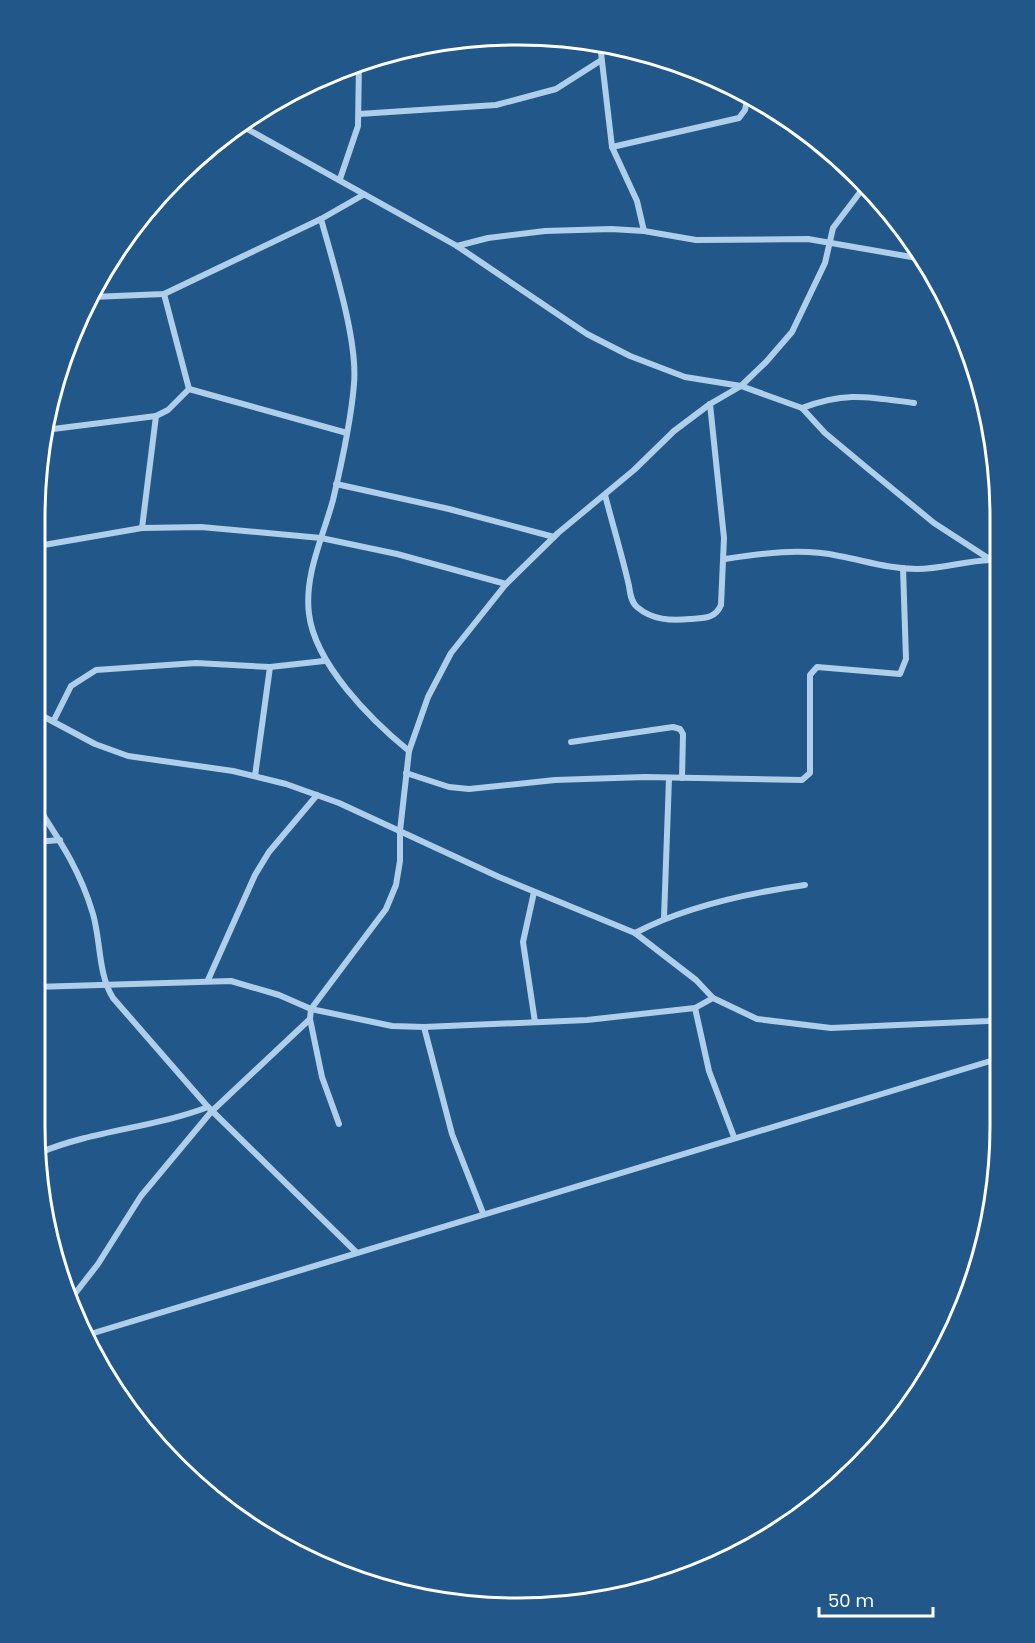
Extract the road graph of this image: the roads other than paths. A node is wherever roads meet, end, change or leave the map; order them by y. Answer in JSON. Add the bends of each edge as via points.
{"nodes":[{"id":1,"x":600,"y":52,"type":"edge"},
{"id":2,"x":600,"y":61,"type":"junction"},
{"id":3,"x":359,"y":73,"type":"edge"},
{"id":4,"x":746,"y":104,"type":"edge"},
{"id":5,"x":359,"y":114,"type":"junction"},
{"id":6,"x":249,"y":130,"type":"edge"},
{"id":7,"x":612,"y":147,"type":"junction"},
{"id":8,"x":340,"y":179,"type":"junction"},
{"id":9,"x":860,"y":192,"type":"edge"},
{"id":10,"x":363,"y":195,"type":"junction"},
{"id":11,"x":321,"y":219,"type":"junction"},
{"id":12,"x":645,"y":231,"type":"junction"},
{"id":13,"x":830,"y":242,"type":"junction"},
{"id":14,"x":457,"y":246,"type":"junction"},
{"id":15,"x":911,"y":257,"type":"edge"},
{"id":16,"x":164,"y":294,"type":"junction"},
{"id":17,"x":100,"y":297,"type":"edge"},
{"id":18,"x":741,"y":386,"type":"junction"},
{"id":19,"x":189,"y":389,"type":"junction"},
{"id":20,"x":914,"y":403,"type":"dead end"},
{"id":21,"x":710,"y":404,"type":"junction"},
{"id":22,"x":802,"y":408,"type":"junction"},
{"id":23,"x":156,"y":416,"type":"junction"},
{"id":24,"x":53,"y":429,"type":"edge"},
{"id":25,"x":347,"y":433,"type":"junction"},
{"id":26,"x":336,"y":484,"type":"junction"},
{"id":27,"x":605,"y":495,"type":"junction"},
{"id":28,"x":142,"y":528,"type":"junction"},
{"id":29,"x":554,"y":537,"type":"junction"},
{"id":30,"x":321,"y":538,"type":"junction"},
{"id":31,"x":45,"y":545,"type":"edge"},
{"id":32,"x":724,"y":559,"type":"junction"},
{"id":33,"x":990,"y":559,"type":"edge"},
{"id":34,"x":990,"y":560,"type":"edge"},
{"id":35,"x":903,"y":568,"type":"junction"},
{"id":36,"x":506,"y":584,"type":"junction"},
{"id":37,"x":324,"y":661,"type":"junction"},
{"id":38,"x":270,"y":667,"type":"junction"},
{"id":39,"x":45,"y":716,"type":"edge"},
{"id":40,"x":54,"y":720,"type":"junction"},
{"id":41,"x":572,"y":742,"type":"dead end"},
{"id":42,"x":409,"y":751,"type":"junction"},
{"id":43,"x":406,"y":773,"type":"junction"},
{"id":44,"x":255,"y":776,"type":"junction"},
{"id":45,"x":669,"y":778,"type":"junction"},
{"id":46,"x":682,"y":778,"type":"junction"},
{"id":47,"x":317,"y":795,"type":"junction"},
{"id":48,"x":45,"y":818,"type":"edge"},
{"id":49,"x":400,"y":831,"type":"junction"},
{"id":50,"x":60,"y":840,"type":"junction"},
{"id":51,"x":45,"y":841,"type":"edge"},
{"id":52,"x":805,"y":885,"type":"dead end"},
{"id":53,"x":534,"y":892,"type":"junction"},
{"id":54,"x":664,"y":918,"type":"junction"},
{"id":55,"x":635,"y":933,"type":"junction"},
{"id":56,"x":208,"y":980,"type":"junction"},
{"id":57,"x":104,"y":984,"type":"junction"},
{"id":58,"x":45,"y":987,"type":"edge"},
{"id":59,"x":713,"y":998,"type":"junction"},
{"id":60,"x":695,"y":1008,"type":"junction"},
{"id":61,"x":311,"y":1010,"type":"junction"},
{"id":62,"x":310,"y":1018,"type":"junction"},
{"id":63,"x":990,"y":1020,"type":"edge"},
{"id":64,"x":535,"y":1023,"type":"junction"},
{"id":65,"x":424,"y":1027,"type":"junction"},
{"id":66,"x":990,"y":1061,"type":"edge"},
{"id":67,"x":210,"y":1109,"type":"junction"},
{"id":68,"x":339,"y":1124,"type":"dead end"},
{"id":69,"x":734,"y":1137,"type":"junction"},
{"id":70,"x":46,"y":1151,"type":"edge"},
{"id":71,"x":483,"y":1213,"type":"junction"},
{"id":72,"x":356,"y":1252,"type":"junction"},
{"id":73,"x":76,"y":1292,"type":"edge"},
{"id":74,"x":94,"y":1333,"type":"edge"}],
"edges":[{"from":1,"to":2,"type":"street"},
{"from":2,"to":5,"type":"street","via":[[556,89],[506,104]]},
{"from":2,"to":7,"type":"street"},
{"from":3,"to":5,"type":"street"},
{"from":4,"to":7,"type":"street","via":[[739,118]]},
{"from":5,"to":8,"type":"street","via":[[353,146]]},
{"from":6,"to":8,"type":"street"},
{"from":7,"to":12,"type":"street","via":[[637,201]]},
{"from":8,"to":10,"type":"street"},
{"from":9,"to":13,"type":"street","via":[[833,228]]},
{"from":10,"to":11,"type":"street"},
{"from":10,"to":14,"type":"street","via":[[397,210]]},
{"from":11,"to":16,"type":"street"},
{"from":11,"to":25,"type":"street","via":[[353,352],[354,384]]},
{"from":12,"to":13,"type":"street","via":[[696,240]]},
{"from":12,"to":14,"type":"street","via":[[572,229],[488,238]]},
{"from":13,"to":15,"type":"street"},
{"from":13,"to":18,"type":"street","via":[[825,263],[792,332]]},
{"from":14,"to":18,"type":"street","via":[[544,308],[630,356],[685,377]]},
{"from":16,"to":17,"type":"street"},
{"from":16,"to":19,"type":"street"},
{"from":18,"to":21,"type":"street"},
{"from":18,"to":22,"type":"street"},
{"from":19,"to":23,"type":"street"},
{"from":19,"to":25,"type":"street"},
{"from":20,"to":22,"type":"street","via":[[850,395]]},
{"from":21,"to":27,"type":"street","via":[[674,431]]},
{"from":21,"to":32,"type":"street"},
{"from":22,"to":33,"type":"street","via":[[825,433],[934,523]]},
{"from":23,"to":24,"type":"street"},
{"from":23,"to":28,"type":"street"},
{"from":25,"to":26,"type":"street"},
{"from":26,"to":29,"type":"street"},
{"from":26,"to":30,"type":"street"},
{"from":27,"to":29,"type":"street"},
{"from":27,"to":32,"type":"street","via":[[634,603],[645,613],[674,621],[709,618],[717,613]]},
{"from":28,"to":30,"type":"street","via":[[201,527]]},
{"from":28,"to":31,"type":"street"},
{"from":29,"to":36,"type":"street"},
{"from":30,"to":36,"type":"street"},
{"from":30,"to":37,"type":"street","via":[[308,600],[311,627]]},
{"from":32,"to":35,"type":"street","via":[[813,553]]},
{"from":34,"to":35,"type":"street"},
{"from":35,"to":46,"type":"street","via":[[906,659],[900,674],[812,670],[808,778]]},
{"from":36,"to":42,"type":"street","via":[[439,673]]},
{"from":37,"to":38,"type":"street"},
{"from":37,"to":42,"type":"street","via":[[385,732]]},
{"from":38,"to":40,"type":"street","via":[[196,663],[96,670],[71,686]]},
{"from":38,"to":44,"type":"street"},
{"from":39,"to":40,"type":"street"},
{"from":40,"to":44,"type":"street","via":[[95,744],[128,756]]},
{"from":41,"to":46,"type":"street","via":[[680,729]]},
{"from":42,"to":43,"type":"street"},
{"from":43,"to":45,"type":"street","via":[[449,787],[470,789],[555,780]]},
{"from":43,"to":49,"type":"street"},
{"from":44,"to":47,"type":"street"},
{"from":45,"to":46,"type":"street"},
{"from":45,"to":54,"type":"street"},
{"from":47,"to":49,"type":"street"},
{"from":47,"to":56,"type":"street","via":[[269,852],[255,875]]},
{"from":48,"to":50,"type":"street"},
{"from":49,"to":53,"type":"street"},
{"from":49,"to":61,"type":"street","via":[[396,885],[386,909]]},
{"from":50,"to":51,"type":"street"},
{"from":50,"to":57,"type":"street","via":[[78,869],[93,916]]},
{"from":52,"to":54,"type":"street"},
{"from":53,"to":55,"type":"street"},
{"from":53,"to":64,"type":"street","via":[[524,942]]},
{"from":54,"to":55,"type":"street"},
{"from":55,"to":59,"type":"street"},
{"from":56,"to":57,"type":"street"},
{"from":56,"to":61,"type":"street","via":[[253,987]]},
{"from":57,"to":58,"type":"street"},
{"from":57,"to":67,"type":"street"},
{"from":59,"to":60,"type":"street"},
{"from":59,"to":63,"type":"street","via":[[757,1019],[831,1028]]},
{"from":60,"to":64,"type":"street"},
{"from":60,"to":69,"type":"street","via":[[709,1071]]},
{"from":61,"to":62,"type":"street"},
{"from":61,"to":65,"type":"street","via":[[392,1026]]},
{"from":62,"to":67,"type":"street"},
{"from":62,"to":68,"type":"street","via":[[322,1077]]},
{"from":64,"to":65,"type":"street"},
{"from":65,"to":71,"type":"street","via":[[452,1134]]},
{"from":66,"to":69,"type":"street"},
{"from":67,"to":70,"type":"street","via":[[94,1135]]},
{"from":67,"to":72,"type":"street"},
{"from":67,"to":73,"type":"street","via":[[141,1196]]},
{"from":69,"to":71,"type":"street"},
{"from":71,"to":72,"type":"street"},
{"from":72,"to":74,"type":"street"}]}
